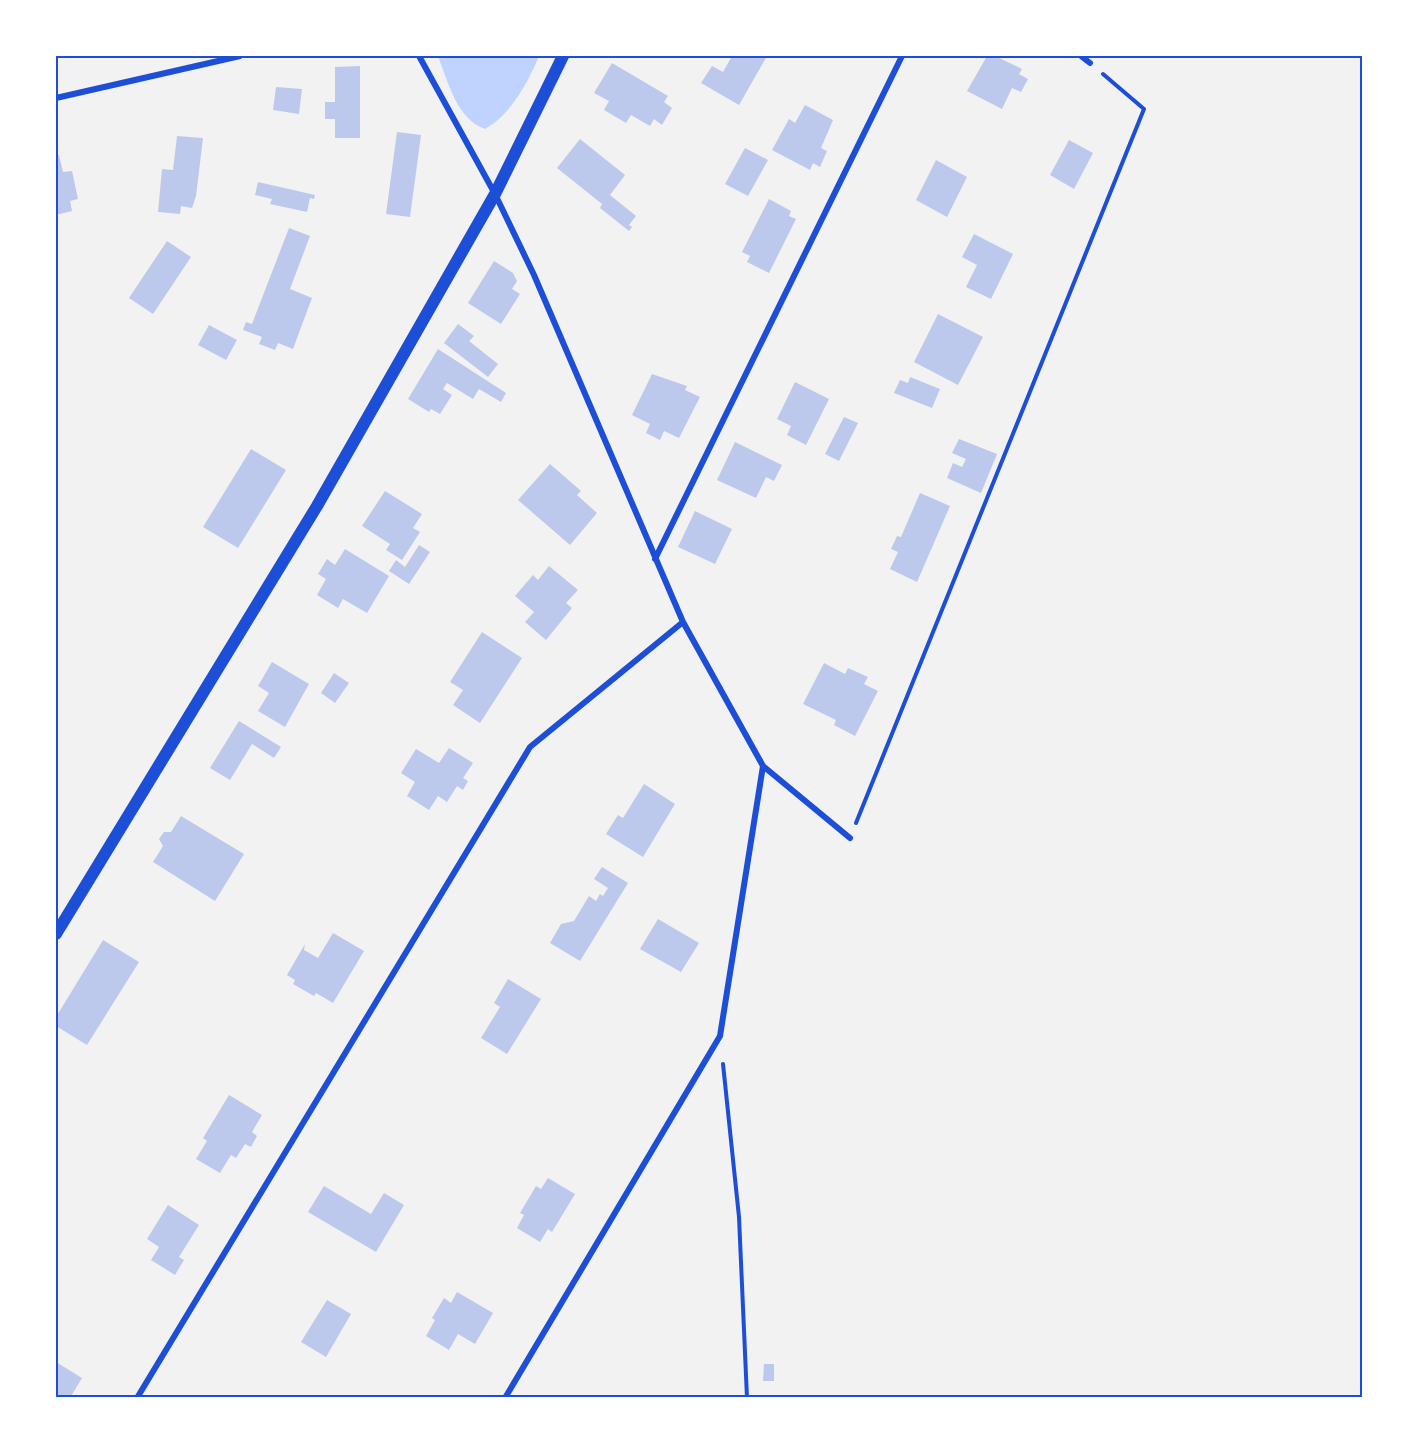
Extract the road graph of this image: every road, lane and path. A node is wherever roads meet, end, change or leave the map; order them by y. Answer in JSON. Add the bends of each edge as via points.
{"nodes":[{"id":1,"x":240,"y":56,"type":"edge"},
{"id":2,"x":419,"y":56,"type":"edge"},
{"id":3,"x":563,"y":56,"type":"edge"},
{"id":4,"x":902,"y":56,"type":"edge"},
{"id":5,"x":1081,"y":56,"type":"edge"},
{"id":6,"x":1090,"y":63,"type":"joint"},
{"id":7,"x":56,"y":98,"type":"edge"},
{"id":8,"x":495,"y":194,"type":"junction"},
{"id":9,"x":655,"y":559,"type":"junction"},
{"id":10,"x":683,"y":622,"type":"junction"},
{"id":11,"x":764,"y":766,"type":"junction"},
{"id":12,"x":850,"y":838,"type":"joint"},
{"id":13,"x":56,"y":934,"type":"edge"},
{"id":14,"x":720,"y":1036,"type":"junction"},
{"id":15,"x":137,"y":1398,"type":"edge"},
{"id":16,"x":505,"y":1398,"type":"edge"},
{"id":17,"x":747,"y":1398,"type":"edge"}],
"edges":[{"from":1,"to":7,"type":"street"},
{"from":2,"to":8,"type":"street"},
{"from":3,"to":8,"type":"main road"},
{"from":4,"to":9,"type":"street"},
{"from":5,"to":6,"type":"street"},
{"from":6,"to":12,"type":"path","via":[[1144,109]]},
{"from":8,"to":9,"type":"street","via":[[534,275]]},
{"from":8,"to":13,"type":"main road","via":[[317,506]]},
{"from":9,"to":10,"type":"street"},
{"from":10,"to":11,"type":"street"},
{"from":10,"to":15,"type":"street","via":[[530,747]]},
{"from":11,"to":12,"type":"street"},
{"from":11,"to":14,"type":"street"},
{"from":14,"to":16,"type":"street"},
{"from":14,"to":17,"type":"path","via":[[739,1217]]}]}
